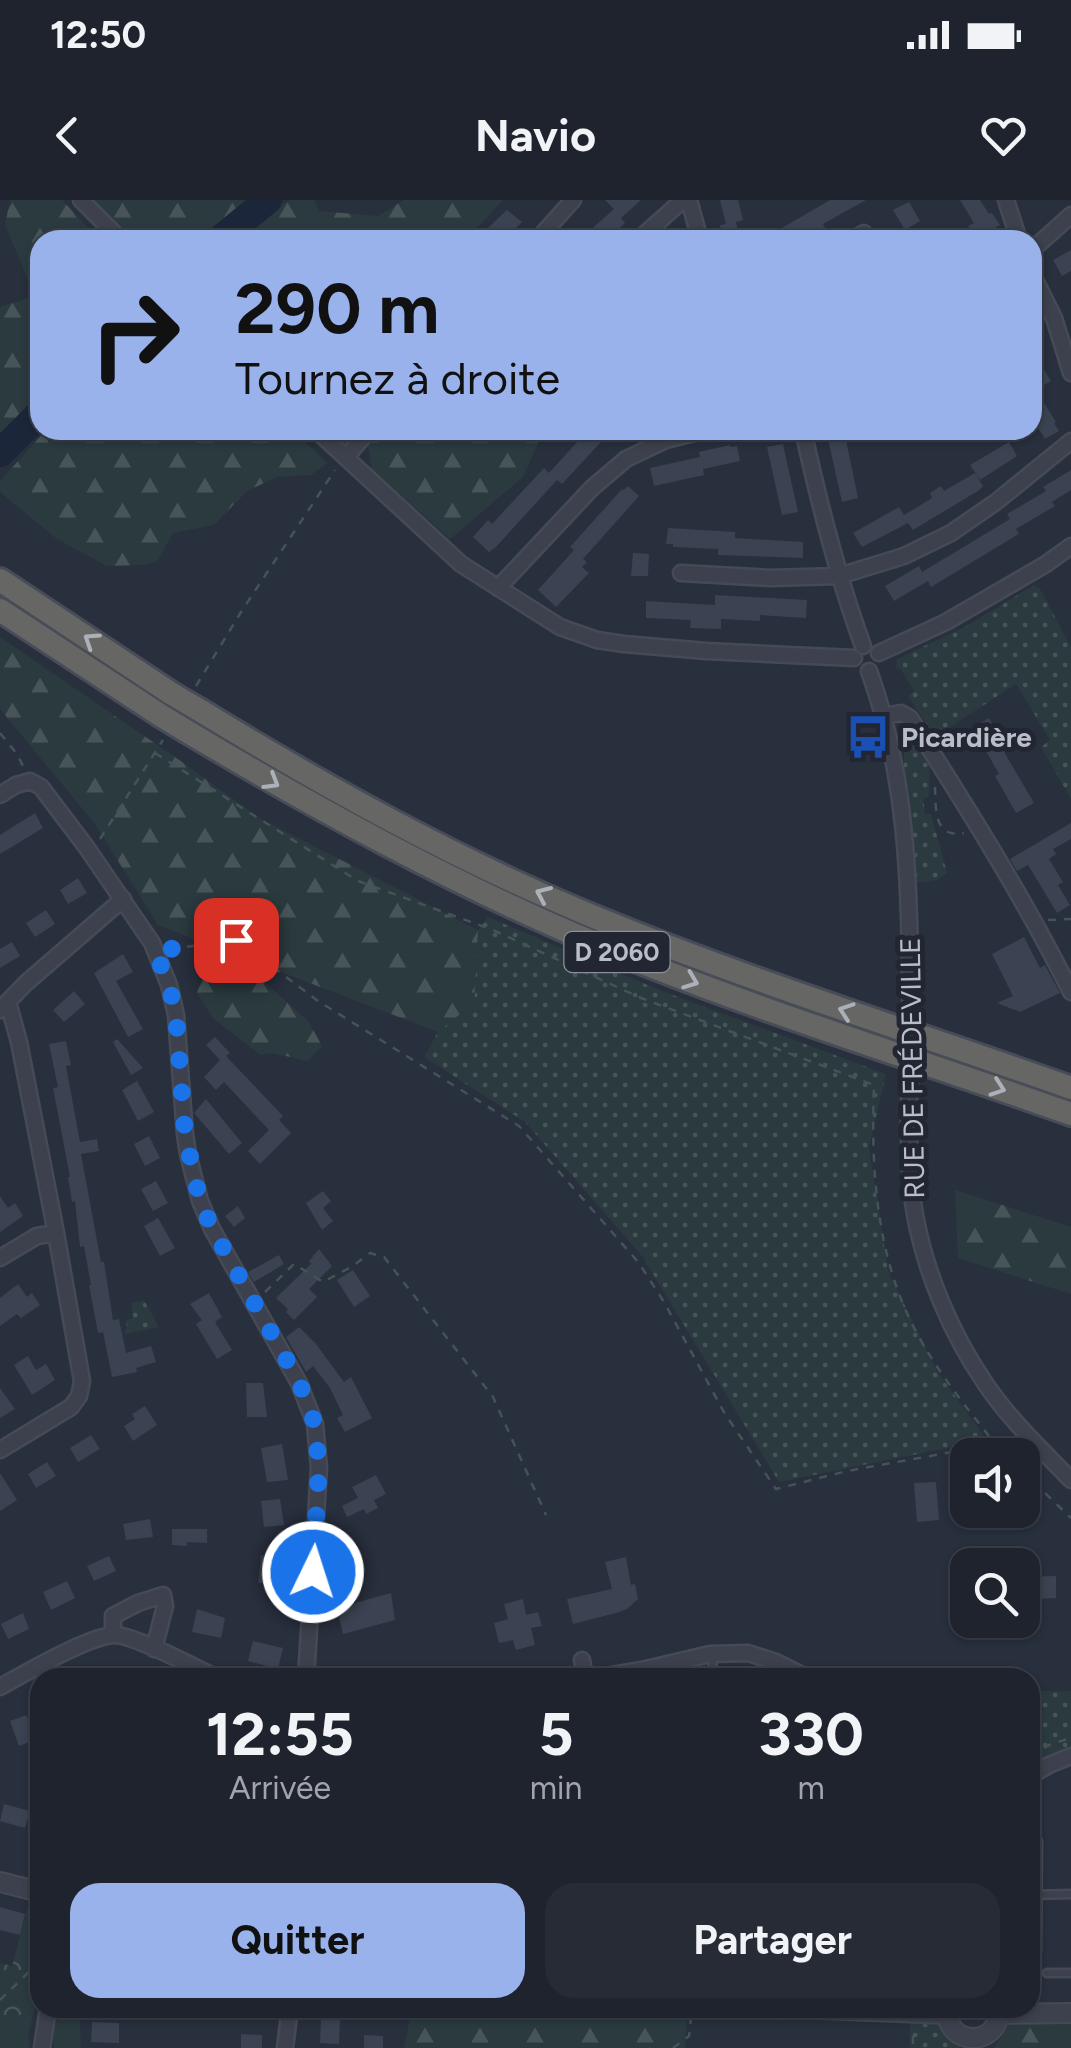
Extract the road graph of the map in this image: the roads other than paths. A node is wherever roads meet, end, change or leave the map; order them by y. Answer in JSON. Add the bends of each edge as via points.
{"nodes":[{"id":1,"x":81,"y":200,"type":"edge"},
{"id":2,"x":573,"y":200,"type":"edge"},
{"id":3,"x":686,"y":200,"type":"edge"},
{"id":4,"x":1006,"y":200,"type":"edge"},
{"id":5,"x":1071,"y":214,"type":"edge"},
{"id":6,"x":111,"y":230,"type":"edge"},
{"id":7,"x":546,"y":230,"type":"edge"},
{"id":8,"x":650,"y":230,"type":"edge"},
{"id":9,"x":696,"y":230,"type":"edge"},
{"id":10,"x":1016,"y":230,"type":"edge"},
{"id":11,"x":1042,"y":241,"type":"edge"},
{"id":12,"x":1042,"y":294,"type":"edge"},
{"id":13,"x":1071,"y":373,"type":"edge"},
{"id":14,"x":328,"y":440,"type":"edge"},
{"id":15,"x":360,"y":440,"type":"edge"},
{"id":16,"x":666,"y":440,"type":"edge"},
{"id":17,"x":805,"y":440,"type":"edge"},
{"id":18,"x":1071,"y":441,"type":"edge"},
{"id":19,"x":346,"y":456,"type":"junction"},
{"id":20,"x":1071,"y":546,"type":"edge"},
{"id":21,"x":681,"y":573,"type":"dead end"},
{"id":22,"x":838,"y":576,"type":"junction"},
{"id":23,"x":0,"y":580,"type":"edge"},
{"id":24,"x":498,"y":588,"type":"junction"},
{"id":25,"x":0,"y":610,"type":"edge"},
{"id":26,"x":858,"y":652,"type":"junction"},
{"id":27,"x":880,"y":653,"type":"junction"},
{"id":28,"x":869,"y":672,"type":"junction"},
{"id":29,"x":181,"y":704,"type":"junction"},
{"id":30,"x":883,"y":716,"type":"junction"},
{"id":31,"x":0,"y":794,"type":"edge"},
{"id":32,"x":124,"y":899,"type":"junction"},
{"id":33,"x":1071,"y":992,"type":"edge"},
{"id":34,"x":4,"y":1006,"type":"edge"},
{"id":35,"x":1071,"y":1088,"type":"edge"},
{"id":36,"x":1071,"y":1114,"type":"edge"},
{"id":37,"x":56,"y":1234,"type":"junction"},
{"id":38,"x":0,"y":1258,"type":"edge"},
{"id":39,"x":0,"y":1450,"type":"edge"},
{"id":40,"x":1071,"y":1480,"type":"edge"},
{"id":41,"x":113,"y":1635,"type":"junction"},
{"id":42,"x":154,"y":1649,"type":"junction"},
{"id":43,"x":712,"y":1654,"type":"junction"},
{"id":44,"x":582,"y":1660,"type":"dead end"},
{"id":45,"x":35,"y":1668,"type":"edge"},
{"id":46,"x":195,"y":1668,"type":"edge"},
{"id":47,"x":307,"y":1668,"type":"edge"},
{"id":48,"x":584,"y":1668,"type":"edge"},
{"id":49,"x":650,"y":1668,"type":"edge"},
{"id":50,"x":713,"y":1668,"type":"edge"},
{"id":51,"x":779,"y":1668,"type":"edge"},
{"id":52,"x":30,"y":1671,"type":"edge"},
{"id":53,"x":0,"y":1687,"type":"edge"},
{"id":54,"x":1071,"y":1756,"type":"edge"},
{"id":55,"x":1040,"y":1769,"type":"edge"},
{"id":56,"x":0,"y":1882,"type":"edge"},
{"id":57,"x":30,"y":1890,"type":"edge"},
{"id":58,"x":1071,"y":1894,"type":"edge"},
{"id":59,"x":1040,"y":1895,"type":"edge"},
{"id":60,"x":1047,"y":1973,"type":"dead end"},
{"id":61,"x":1071,"y":1973,"type":"edge"},
{"id":62,"x":1040,"y":2012,"type":"edge"},
{"id":63,"x":1071,"y":2013,"type":"edge"},
{"id":64,"x":46,"y":2018,"type":"edge"},
{"id":65,"x":289,"y":2018,"type":"edge"},
{"id":66,"x":948,"y":2018,"type":"edge"},
{"id":67,"x":998,"y":2018,"type":"edge"},
{"id":68,"x":971,"y":2043,"type":"edge"},
{"id":69,"x":42,"y":2048,"type":"edge"},
{"id":70,"x":285,"y":2048,"type":"edge"}],
"edges":[{"from":1,"to":6,"type":"street"},
{"from":2,"to":7,"type":"street"},
{"from":3,"to":8,"type":"street"},
{"from":3,"to":9,"type":"street"},
{"from":4,"to":10,"type":"street"},
{"from":5,"to":11,"type":"street"},
{"from":12,"to":13,"type":"street"},
{"from":14,"to":19,"type":"street"},
{"from":15,"to":19,"type":"street"},
{"from":16,"to":24,"type":"street","via":[[626,459],[592,488]]},
{"from":17,"to":22,"type":"street"},
{"from":18,"to":22,"type":"street","via":[[951,533]]},
{"from":19,"to":24,"type":"street","via":[[453,557]]},
{"from":20,"to":27,"type":"street","via":[[946,622]]},
{"from":21,"to":22,"type":"street"},
{"from":22,"to":26,"type":"street"},
{"from":29,"to":23,"type":"highway","number":"D 2060","one_way":true},
{"from":24,"to":26,"type":"street","via":[[560,627],[598,640],[706,651]]},
{"from":25,"to":29,"type":"highway","number":"D 2060"},
{"from":26,"to":27,"type":"street","via":[[873,646]]},
{"from":26,"to":28,"type":"street","via":[[860,670]]},
{"from":27,"to":28,"type":"street","via":[[880,664]]},
{"from":28,"to":30,"type":"street","name":"RUE DE FRÉDEVILLE"},
{"from":35,"to":29,"type":"highway","number":"D 2060","one_way":true,"via":[[588,914],[396,824]]},
{"from":29,"to":36,"type":"highway","number":"D 2060","one_way":true,"bridge":true,"via":[[188,732],[311,805],[591,942]]},
{"from":30,"to":33,"type":"street","via":[[910,718]]},
{"from":30,"to":40,"type":"street","name":"RUE DE FRÉDEVILLE","bridge":true,"via":[[910,905],[908,1108],[915,1214],[930,1272],[961,1345],[986,1386]]},
{"from":31,"to":32,"type":"street","via":[[30,781],[41,787]]},
{"from":32,"to":34,"type":"street"},
{"from":32,"to":47,"type":"street","via":[[169,985],[185,1134],[200,1201],[311,1408],[319,1468]]},
{"from":34,"to":37,"type":"street","via":[[18,1042]]},
{"from":37,"to":38,"type":"street","via":[[37,1236]]},
{"from":37,"to":39,"type":"street","via":[[82,1381],[79,1396],[71,1408]]},
{"from":41,"to":42,"type":"street"},
{"from":41,"to":42,"type":"street","via":[[113,1616],[163,1596]]},
{"from":41,"to":45,"type":"street"},
{"from":42,"to":46,"type":"street"},
{"from":43,"to":49,"type":"street"},
{"from":43,"to":50,"type":"lane"},
{"from":43,"to":51,"type":"street","via":[[748,1653]]},
{"from":44,"to":48,"type":"street"},
{"from":52,"to":53,"type":"street"},
{"from":54,"to":55,"type":"street"},
{"from":56,"to":57,"type":"street"},
{"from":58,"to":59,"type":"lane"},
{"from":60,"to":61,"type":"lane"},
{"from":62,"to":63,"type":"street"},
{"from":64,"to":69,"type":"street"},
{"from":65,"to":70,"type":"street"},
{"from":66,"to":68,"type":"street"},
{"from":67,"to":68,"type":"street","via":[[994,2029]]}]}
